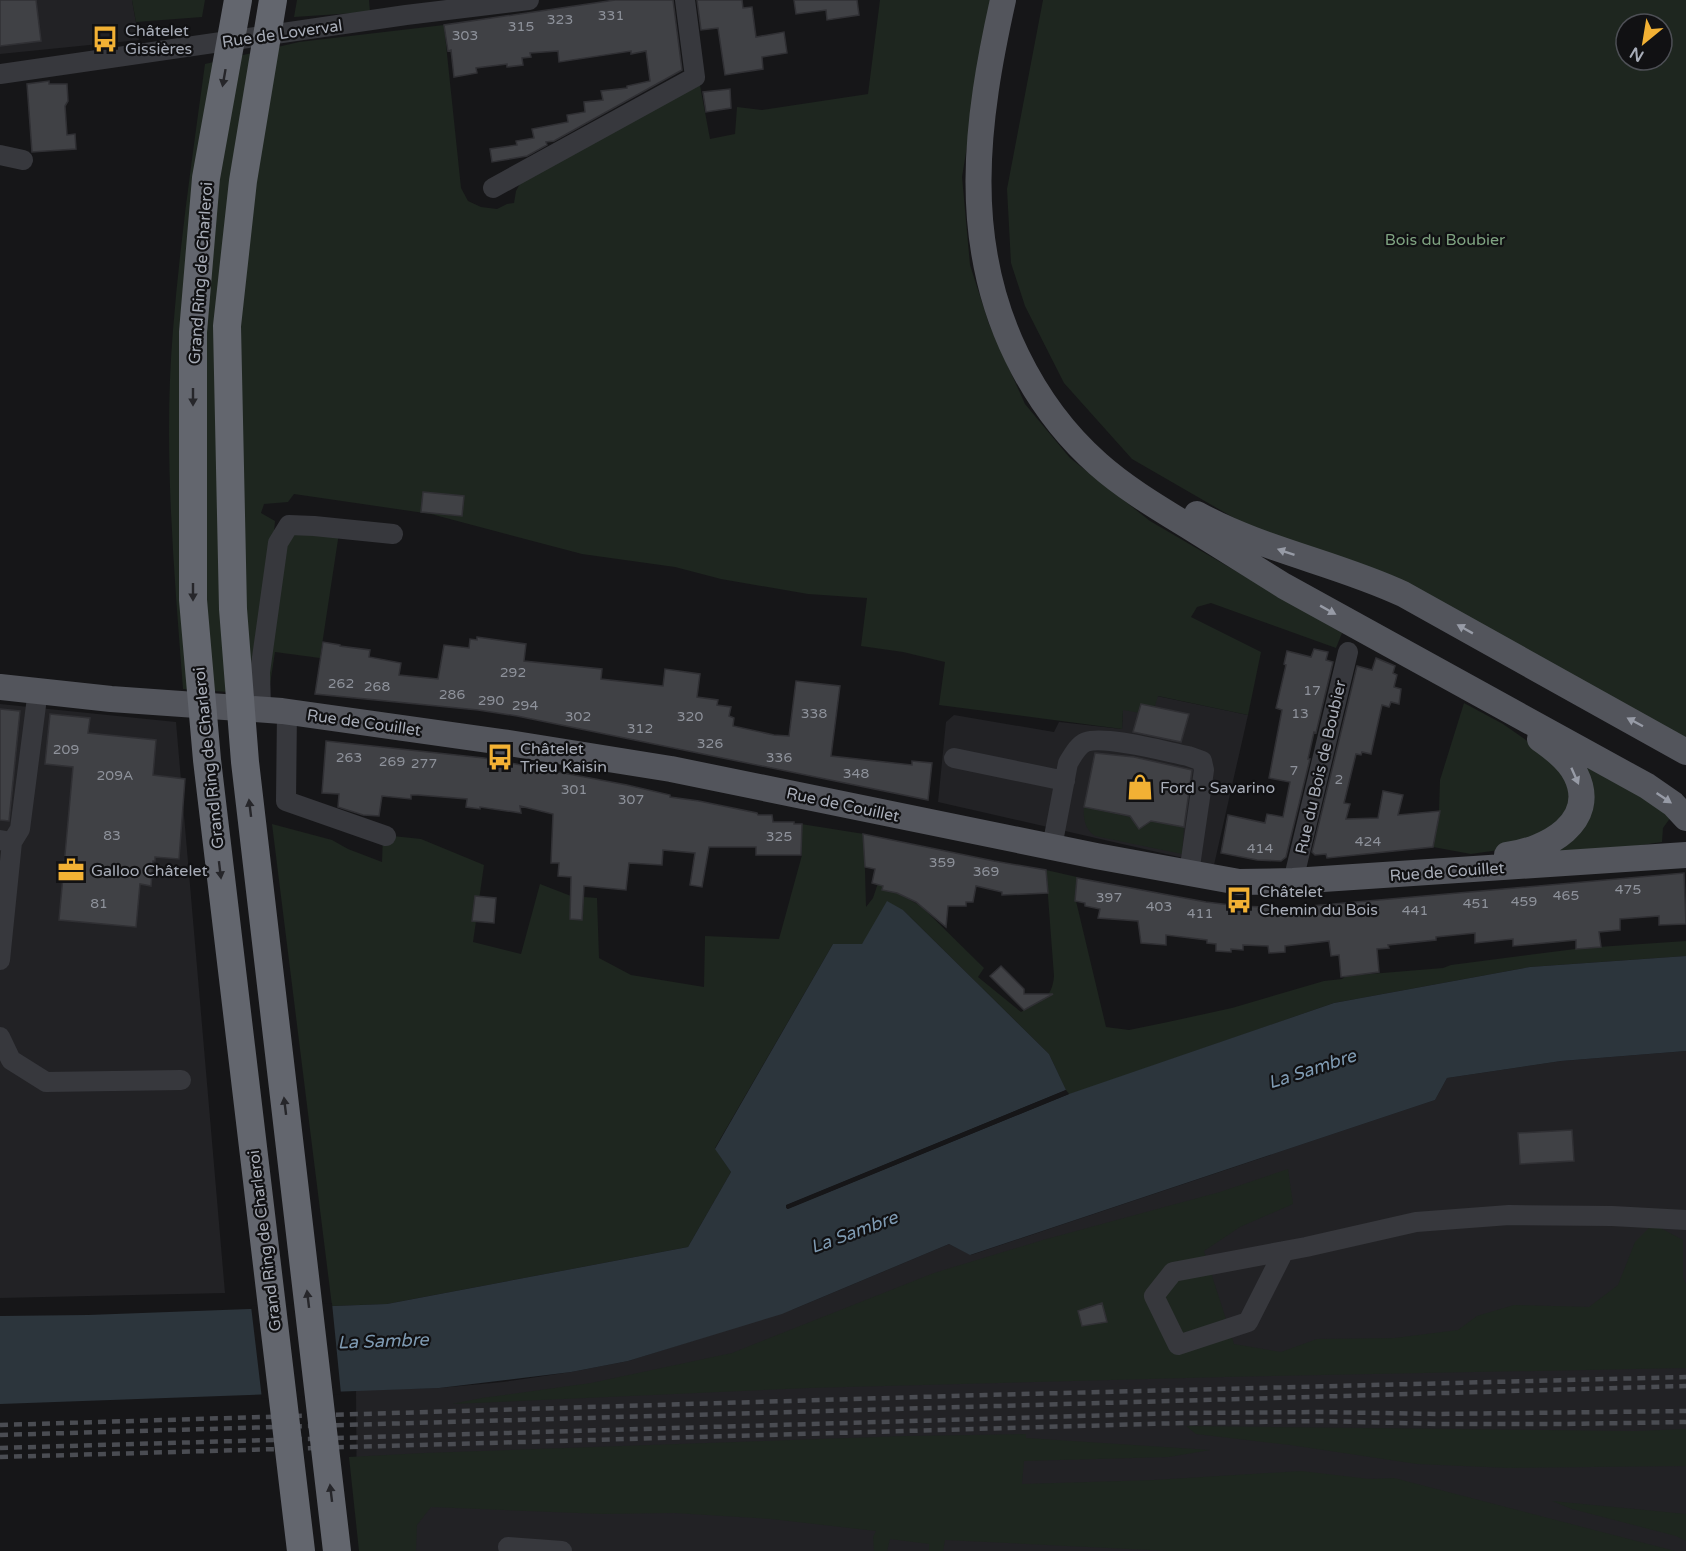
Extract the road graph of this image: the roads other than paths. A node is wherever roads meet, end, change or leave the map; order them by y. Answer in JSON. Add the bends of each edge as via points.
{"nodes":[{"id":1,"x":238,"y":0,"type":"edge"},
{"id":2,"x":273,"y":0,"type":"edge"},
{"id":3,"x":528,"y":0,"type":"edge"},
{"id":4,"x":685,"y":0,"type":"edge"},
{"id":5,"x":1003,"y":0,"type":"edge"},
{"id":6,"x":1016,"y":0,"type":"edge"},
{"id":7,"x":450,"y":5,"type":"edge"},
{"id":8,"x":0,"y":74,"type":"edge"},
{"id":9,"x":0,"y":155,"type":"edge"},
{"id":10,"x":23,"y":160,"type":"dead end"},
{"id":11,"x":493,"y":188,"type":"dead end"},
{"id":12,"x":393,"y":534,"type":"dead end"},
{"id":13,"x":1347,"y":652,"type":"dead end"},
{"id":14,"x":0,"y":687,"type":"edge"},
{"id":15,"x":1467,"y":687,"type":"junction"},
{"id":16,"x":38,"y":690,"type":"junction"},
{"id":17,"x":261,"y":709,"type":"junction"},
{"id":18,"x":287,"y":711,"type":"junction"},
{"id":19,"x":1686,"y":752,"type":"edge"},
{"id":20,"x":954,"y":758,"type":"dead end"},
{"id":21,"x":1065,"y":781,"type":"junction"},
{"id":22,"x":1686,"y":818,"type":"edge"},
{"id":23,"x":386,"y":836,"type":"dead end"},
{"id":24,"x":6,"y":841,"type":"edge"},
{"id":25,"x":1052,"y":847,"type":"junction"},
{"id":26,"x":1686,"y":855,"type":"edge"},
{"id":27,"x":1462,"y":870,"type":"junction"},
{"id":28,"x":1189,"y":873,"type":"junction"},
{"id":29,"x":1293,"y":881,"type":"junction"},
{"id":30,"x":0,"y":960,"type":"edge"},
{"id":31,"x":0,"y":1037,"type":"edge"},
{"id":32,"x":181,"y":1080,"type":"dead end"},
{"id":33,"x":1686,"y":1221,"type":"edge"},
{"id":34,"x":1284,"y":1251,"type":"junction"},
{"id":35,"x":508,"y":1547,"type":"dead end"},
{"id":36,"x":301,"y":1551,"type":"edge"},
{"id":37,"x":338,"y":1551,"type":"edge"},
{"id":38,"x":562,"y":1551,"type":"edge"}],
"edges":[{"from":1,"to":36,"type":"highway","name":"Grand Ring de Charleroi","one_way":true,"bridge":true,"via":[[206,178],[193,332],[193,600],[207,760]]},
{"from":37,"to":2,"type":"highway","name":"Grand Ring de Charleroi","one_way":true,"bridge":true,"via":[[245,762],[233,609],[227,326],[243,181]]},
{"from":3,"to":7,"type":"street","name":"Rue de Loverval"},
{"from":4,"to":11,"type":"street","via":[[694,77]]},
{"from":5,"to":15,"type":"main road","one_way":true,"via":[[981,115],[978,216],[985,267],[998,314],[1040,398],[1079,446],[1146,499],[1284,586]]},
{"from":19,"to":6,"type":"main road","one_way":true,"via":[[1403,594],[1219,526],[1127,471],[1070,416],[1041,374],[1022,336],[1004,285],[995,243],[991,182],[994,128]]},
{"from":7,"to":8,"type":"street","name":"Rue de Loverval"},
{"from":9,"to":10,"type":"street"},
{"from":12,"to":17,"type":"street","via":[[289,525],[278,543],[260,672]]},
{"from":13,"to":29,"type":"street","name":"Rue du Bois de Boubier"},
{"from":14,"to":16,"type":"main road","name":"Rue de Couillet"},
{"from":15,"to":22,"type":"main road","one_way":true,"via":[[1647,786]]},
{"from":15,"to":27,"type":"main road","one_way":true,"via":[[1487,706],[1544,741],[1567,761],[1580,792],[1572,822],[1556,839],[1534,850],[1483,858]]},
{"from":16,"to":17,"type":"main road","name":"Rue de Couillet"},
{"from":16,"to":24,"type":"street","via":[[20,829]]},
{"from":17,"to":18,"type":"main road","name":"Rue de Couillet"},
{"from":18,"to":23,"type":"street","via":[[286,801]]},
{"from":18,"to":25,"type":"main road","name":"Rue de Couillet","via":[[671,769]]},
{"from":20,"to":21,"type":"street"},
{"from":21,"to":25,"type":"street"},
{"from":21,"to":28,"type":"street","via":[[1068,763],[1085,742],[1101,740],[1202,761],[1202,793]]},
{"from":24,"to":30,"type":"street"},
{"from":25,"to":28,"type":"main road","name":"Rue de Couillet"},
{"from":26,"to":27,"type":"main road","name":"Rue de Couillet"},
{"from":27,"to":29,"type":"main road","name":"Rue de Couillet"},
{"from":28,"to":29,"type":"main road","name":"Rue de Couillet","via":[[1239,882]]},
{"from":31,"to":32,"type":"street","via":[[11,1060],[46,1082]]},
{"from":33,"to":34,"type":"street","via":[[1509,1215],[1416,1222]]},
{"from":34,"to":34,"type":"street","via":[[1173,1272],[1154,1296],[1178,1345],[1248,1322]]},
{"from":35,"to":38,"type":"street"}]}
